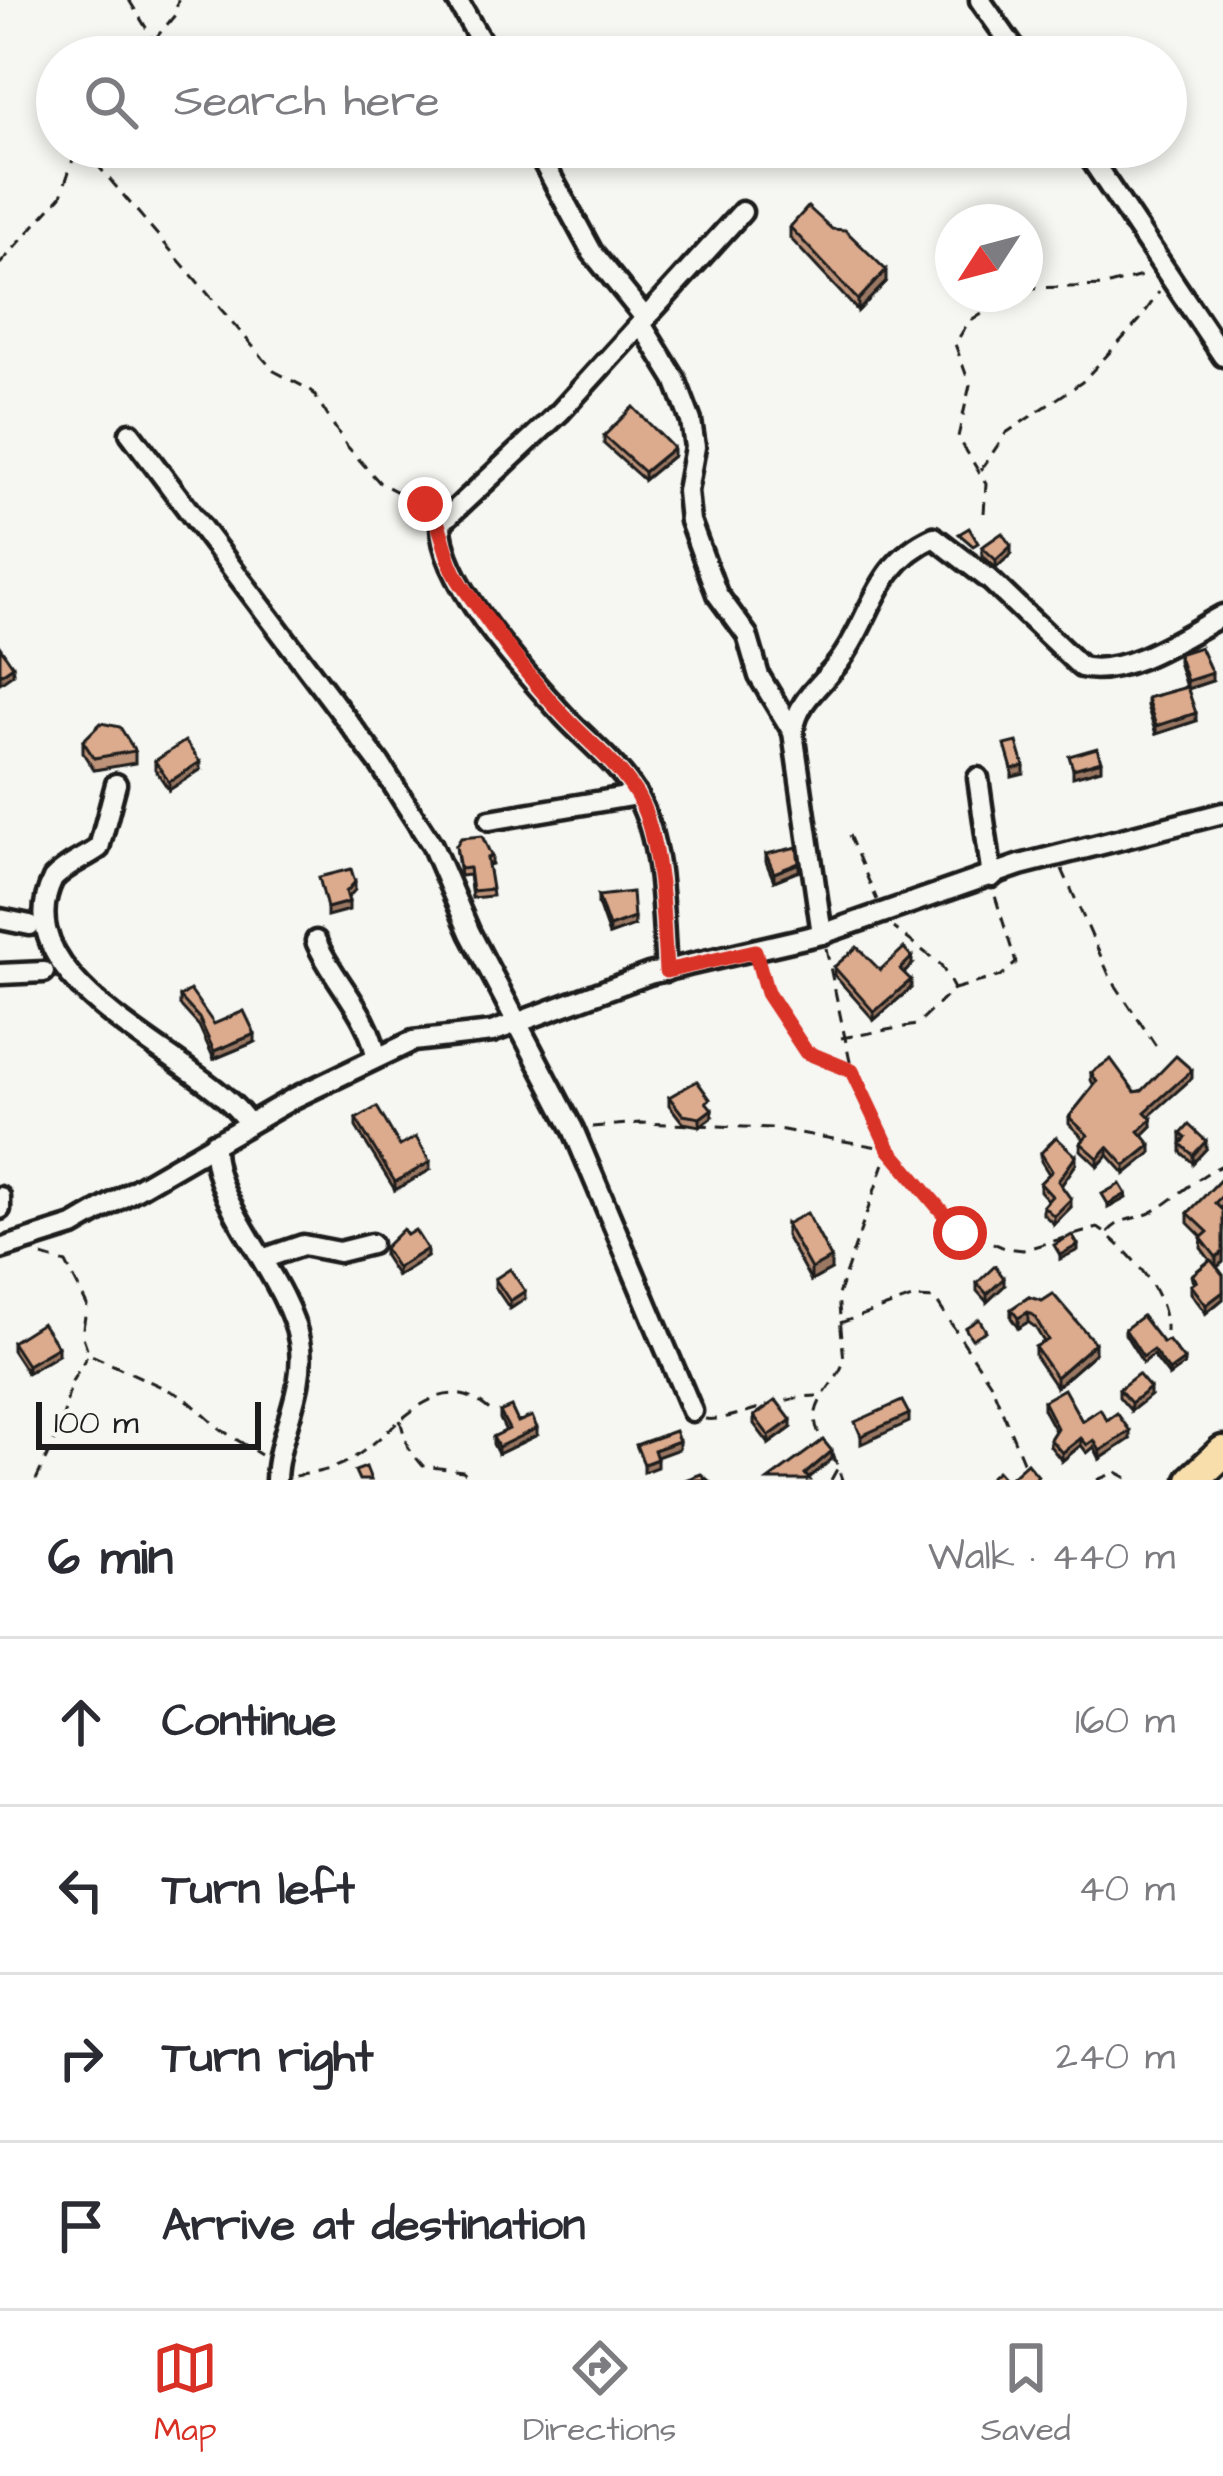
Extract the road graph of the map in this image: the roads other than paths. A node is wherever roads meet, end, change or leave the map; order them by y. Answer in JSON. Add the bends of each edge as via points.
{"nodes":[{"id":1,"x":457,"y":0,"type":"edge"},
{"id":2,"x":980,"y":0,"type":"edge"},
{"id":3,"x":478,"y":36,"type":"edge"},
{"id":4,"x":1005,"y":36,"type":"edge"},
{"id":5,"x":547,"y":168,"type":"edge"},
{"id":6,"x":1097,"y":168,"type":"edge"},
{"id":7,"x":742,"y":212,"type":"dead end"},
{"id":8,"x":643,"y":321,"type":"junction"},
{"id":9,"x":1223,"y":356,"type":"edge"},
{"id":10,"x":130,"y":433,"type":"dead end"},
{"id":11,"x":1223,"y":615,"type":"edge"},
{"id":12,"x":793,"y":732,"type":"junction"},
{"id":13,"x":978,"y":778,"type":"dead end"},
{"id":14,"x":116,"y":784,"type":"dead end"},
{"id":15,"x":637,"y":795,"type":"junction"},
{"id":16,"x":1223,"y":813,"type":"edge"},
{"id":17,"x":490,"y":820,"type":"dead end"},
{"id":18,"x":993,"y":876,"type":"junction"},
{"id":19,"x":0,"y":919,"type":"edge"},
{"id":20,"x":30,"y":925,"type":"junction"},
{"id":21,"x":822,"y":934,"type":"junction"},
{"id":22,"x":316,"y":941,"type":"dead end"},
{"id":23,"x":666,"y":971,"type":"junction"},
{"id":24,"x":44,"y":972,"type":"junction"},
{"id":25,"x":0,"y":974,"type":"edge"},
{"id":26,"x":520,"y":1023,"type":"junction"},
{"id":27,"x":376,"y":1057,"type":"junction"},
{"id":28,"x":248,"y":1123,"type":"junction"},
{"id":29,"x":214,"y":1143,"type":"junction"},
{"id":30,"x":0,"y":1198,"type":"edge"},
{"id":31,"x":0,"y":1209,"type":"edge"},
{"id":32,"x":371,"y":1244,"type":"dead end"},
{"id":33,"x":0,"y":1249,"type":"edge"},
{"id":34,"x":265,"y":1258,"type":"junction"},
{"id":35,"x":692,"y":1411,"type":"road end"},
{"id":36,"x":1223,"y":1452,"type":"edge"},
{"id":37,"x":277,"y":1472,"type":"edge"},
{"id":38,"x":1193,"y":1480,"type":"edge"}],
"edges":[{"from":1,"to":3,"type":"street"},
{"from":2,"to":4,"type":"street"},
{"from":5,"to":8,"type":"street","via":[[592,252]]},
{"from":6,"to":9,"type":"street"},
{"from":7,"to":8,"type":"street"},
{"from":8,"to":12,"type":"street","via":[[691,421],[690,521],[717,594],[747,635],[759,676]]},
{"from":8,"to":15,"type":"street","via":[[441,524],[444,556],[458,580]]},
{"from":10,"to":26,"type":"street","via":[[380,764],[432,845]]},
{"from":11,"to":12,"type":"street","via":[[1145,654],[1081,668],[934,536],[872,593],[841,660],[804,698]]},
{"from":12,"to":21,"type":"street"},
{"from":13,"to":18,"type":"street"},
{"from":14,"to":20,"type":"street","via":[[99,848],[54,878]]},
{"from":15,"to":17,"type":"street"},
{"from":15,"to":23,"type":"street","via":[[656,870]]},
{"from":16,"to":18,"type":"street"},
{"from":18,"to":21,"type":"street"},
{"from":19,"to":20,"type":"street"},
{"from":20,"to":24,"type":"street"},
{"from":21,"to":23,"type":"street"},
{"from":22,"to":27,"type":"street","via":[[373,1036]]},
{"from":23,"to":26,"type":"street"},
{"from":24,"to":25,"type":"street"},
{"from":24,"to":28,"type":"street","via":[[119,1034],[225,1094]]},
{"from":26,"to":27,"type":"street","via":[[469,1038],[413,1041]]},
{"from":26,"to":35,"type":"street"},
{"from":27,"to":28,"type":"street"},
{"from":28,"to":29,"type":"street"},
{"from":29,"to":33,"type":"street","via":[[73,1226]]},
{"from":29,"to":34,"type":"street","via":[[217,1171]]},
{"from":30,"to":31,"type":"street"},
{"from":32,"to":34,"type":"street","via":[[339,1252],[303,1245]]},
{"from":34,"to":37,"type":"street","via":[[300,1348]]},
{"from":36,"to":38,"type":"highway"}]}
